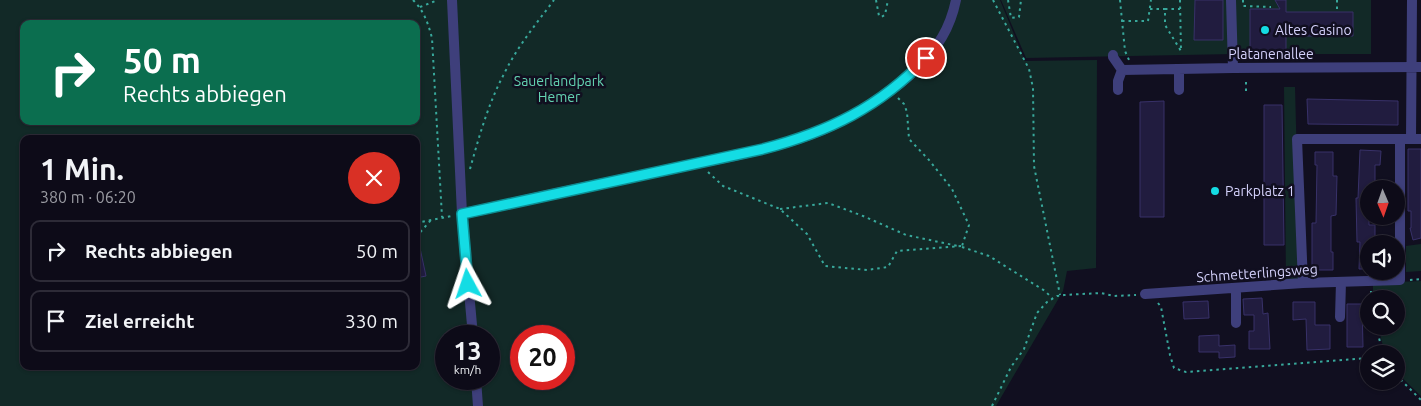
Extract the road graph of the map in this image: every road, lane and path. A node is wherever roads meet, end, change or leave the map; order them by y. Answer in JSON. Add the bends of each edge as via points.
{"nodes":[{"id":1,"x":413,"y":0,"type":"edge"},
{"id":2,"x":438,"y":0,"type":"edge"},
{"id":3,"x":452,"y":0,"type":"edge"},
{"id":4,"x":554,"y":0,"type":"edge"},
{"id":5,"x":876,"y":0,"type":"edge"},
{"id":6,"x":888,"y":0,"type":"edge"},
{"id":7,"x":956,"y":0,"type":"edge"},
{"id":8,"x":993,"y":0,"type":"edge"},
{"id":9,"x":1008,"y":0,"type":"edge"},
{"id":10,"x":1021,"y":0,"type":"edge"},
{"id":11,"x":1120,"y":0,"type":"edge"},
{"id":12,"x":1150,"y":0,"type":"edge"},
{"id":13,"x":1180,"y":0,"type":"edge"},
{"id":14,"x":1231,"y":0,"type":"edge"},
{"id":15,"x":1243,"y":0,"type":"edge"},
{"id":16,"x":1337,"y":0,"type":"edge"},
{"id":17,"x":1412,"y":0,"type":"edge"},
{"id":18,"x":420,"y":6,"type":"junction"},
{"id":19,"x":1271,"y":6,"type":"dead end"},
{"id":20,"x":1150,"y":9,"type":"junction"},
{"id":21,"x":1165,"y":9,"type":"junction"},
{"id":22,"x":1180,"y":9,"type":"junction"},
{"id":23,"x":1337,"y":12,"type":"dead end"},
{"id":24,"x":1122,"y":21,"type":"junction"},
{"id":25,"x":1113,"y":55,"type":"dead end"},
{"id":26,"x":1416,"y":67,"type":"edge"},
{"id":27,"x":1233,"y":68,"type":"junction"},
{"id":28,"x":1246,"y":68,"type":"junction"},
{"id":29,"x":1180,"y":69,"type":"junction"},
{"id":30,"x":1127,"y":70,"type":"junction"},
{"id":31,"x":1118,"y":90,"type":"dead end"},
{"id":32,"x":1180,"y":90,"type":"dead end"},
{"id":33,"x":1246,"y":90,"type":"dead end"},
{"id":34,"x":891,"y":91,"type":"junction"},
{"id":35,"x":1400,"y":139,"type":"junction"},
{"id":36,"x":1416,"y":139,"type":"edge"},
{"id":37,"x":477,"y":144,"type":"dead end"},
{"id":38,"x":701,"y":162,"type":"junction"},
{"id":39,"x":780,"y":209,"type":"junction"},
{"id":40,"x":462,"y":214,"type":"junction"},
{"id":41,"x":442,"y":218,"type":"junction"},
{"id":42,"x":432,"y":220,"type":"junction"},
{"id":43,"x":420,"y":222,"type":"edge"},
{"id":44,"x":420,"y":233,"type":"edge"},
{"id":45,"x":962,"y":246,"type":"junction"},
{"id":46,"x":1341,"y":282,"type":"junction"},
{"id":47,"x":1302,"y":283,"type":"junction"},
{"id":48,"x":1236,"y":288,"type":"junction"},
{"id":49,"x":1145,"y":294,"type":"junction"},
{"id":50,"x":1060,"y":295,"type":"junction"},
{"id":51,"x":1052,"y":298,"type":"junction"},
{"id":52,"x":1340,"y":317,"type":"dead end"},
{"id":53,"x":1236,"y":322,"type":"dead end"},
{"id":54,"x":472,"y":325,"type":"edge"},
{"id":55,"x":1360,"y":359,"type":"edge"},
{"id":56,"x":1405,"y":384,"type":"edge"},
{"id":57,"x":477,"y":390,"type":"edge"},
{"id":58,"x":1421,"y":400,"type":"edge"},
{"id":59,"x":478,"y":406,"type":"edge"},
{"id":60,"x":992,"y":406,"type":"edge"}],
"edges":[{"from":1,"to":18,"type":"path"},
{"from":2,"to":18,"type":"path"},
{"from":3,"to":40,"type":"street"},
{"from":4,"to":37,"type":"path","via":[[504,74]]},
{"from":5,"to":6,"type":"path","via":[[881,18],[885,15]]},
{"from":7,"to":34,"type":"street","via":[[949,24],[937,46],[912,74]]},
{"from":8,"to":50,"type":"path","via":[[1031,77],[1034,166]]},
{"from":9,"to":10,"type":"path","via":[[1011,18],[1019,17]]},
{"from":11,"to":24,"type":"path"},
{"from":12,"to":20,"type":"path"},
{"from":13,"to":22,"type":"path"},
{"from":14,"to":27,"type":"street"},
{"from":15,"to":19,"type":"path","via":[[1243,6]]},
{"from":16,"to":23,"type":"path"},
{"from":17,"to":26,"type":"street"},
{"from":18,"to":41,"type":"path","via":[[432,38]]},
{"from":20,"to":21,"type":"path"},
{"from":20,"to":24,"type":"path","via":[[1148,21]]},
{"from":21,"to":22,"type":"path"},
{"from":21,"to":22,"type":"path","via":[[1165,25],[1181,51]]},
{"from":24,"to":30,"type":"path"},
{"from":25,"to":30,"type":"street"},
{"from":26,"to":28,"type":"street","name":"Platanenallee"},
{"from":26,"to":36,"type":"street"},
{"from":27,"to":28,"type":"street","name":"Platanenallee"},
{"from":27,"to":29,"type":"street","name":"Platanenallee"},
{"from":28,"to":33,"type":"path"},
{"from":29,"to":30,"type":"street","name":"Platanenallee"},
{"from":29,"to":32,"type":"street"},
{"from":30,"to":31,"type":"street","via":[[1118,81]]},
{"from":34,"to":38,"type":"street","via":[[840,122],[812,134],[763,149]]},
{"from":34,"to":45,"type":"path","via":[[904,104],[909,139],[952,189],[969,225]]},
{"from":35,"to":36,"type":"street"},
{"from":35,"to":46,"type":"street","name":"Schmetterlingsweg","via":[[1400,280]]},
{"from":35,"to":47,"type":"street","via":[[1297,139]]},
{"from":38,"to":39,"type":"path","via":[[723,186]]},
{"from":38,"to":40,"type":"street"},
{"from":39,"to":45,"type":"path","via":[[828,203],[906,235]]},
{"from":39,"to":45,"type":"path","via":[[807,234],[825,266],[867,270],[888,267],[897,251]]},
{"from":40,"to":41,"type":"path"},
{"from":40,"to":54,"type":"street"},
{"from":41,"to":42,"type":"path"},
{"from":42,"to":43,"type":"path"},
{"from":42,"to":44,"type":"path"},
{"from":45,"to":51,"type":"path","via":[[989,256]]},
{"from":46,"to":47,"type":"street","name":"Schmetterlingsweg"},
{"from":46,"to":52,"type":"street"},
{"from":47,"to":48,"type":"street","name":"Schmetterlingsweg"},
{"from":48,"to":49,"type":"street","name":"Schmetterlingsweg"},
{"from":48,"to":53,"type":"street"},
{"from":49,"to":50,"type":"path"},
{"from":49,"to":55,"type":"path","via":[[1153,297],[1161,307],[1174,368],[1186,372]]},
{"from":50,"to":51,"type":"path"},
{"from":51,"to":60,"type":"path","via":[[1037,313],[1024,348]]},
{"from":56,"to":58,"type":"path"},
{"from":57,"to":59,"type":"street"}]}
